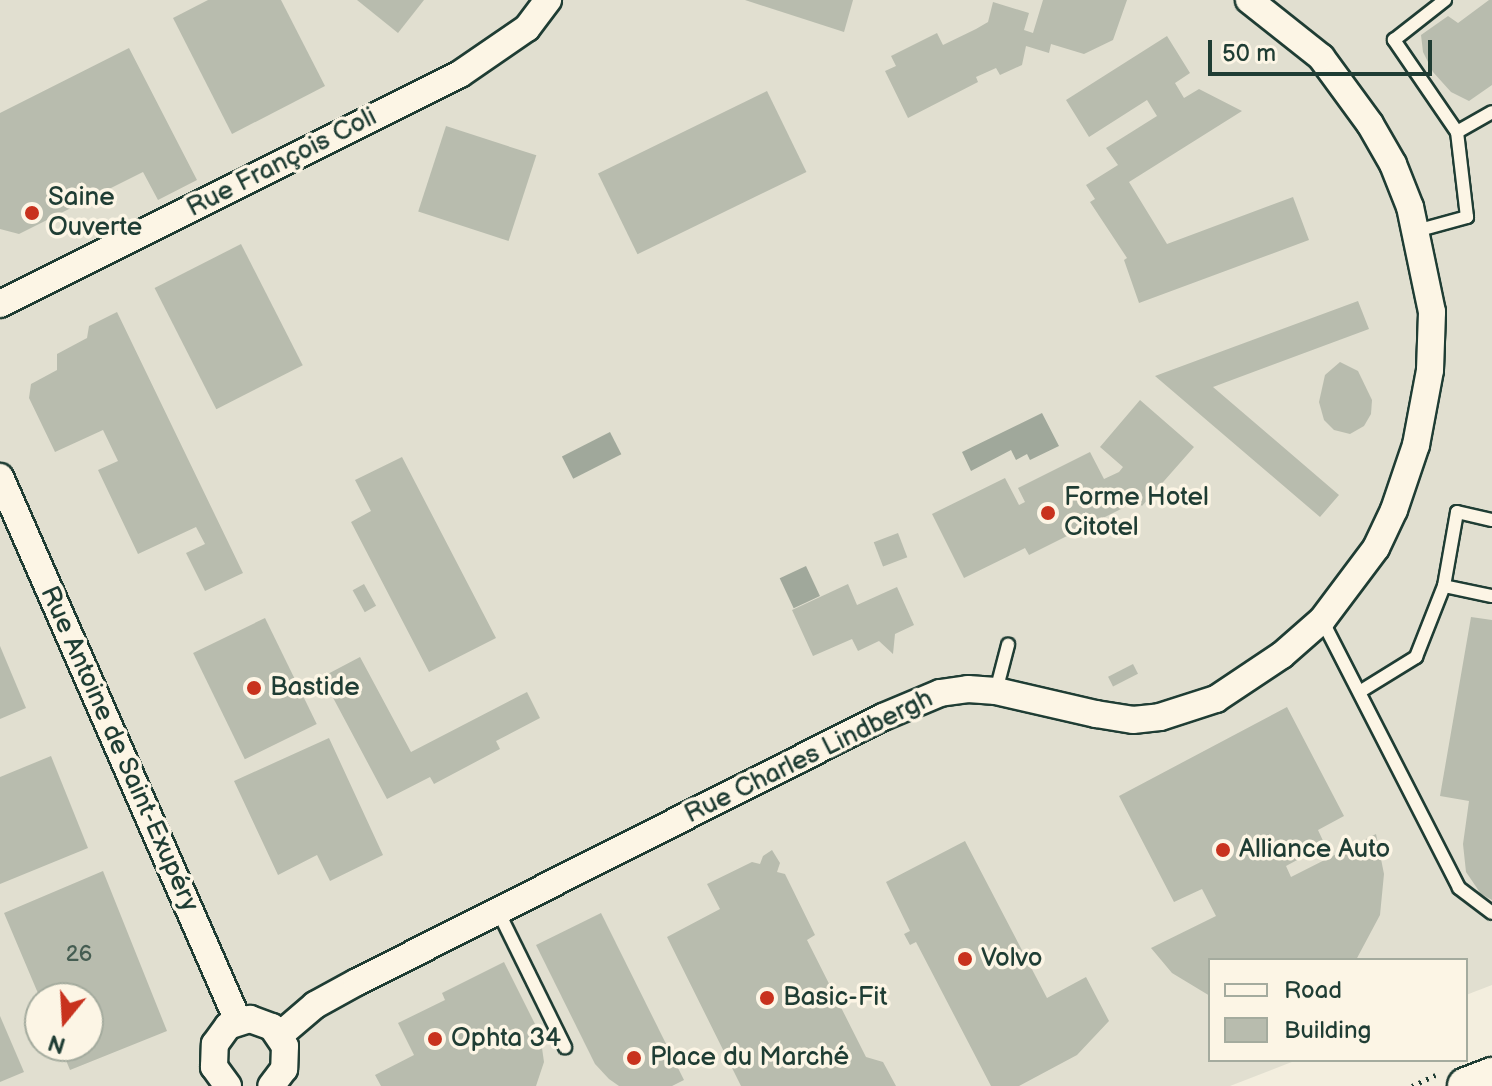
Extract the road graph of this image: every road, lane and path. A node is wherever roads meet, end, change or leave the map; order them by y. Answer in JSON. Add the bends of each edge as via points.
{"nodes":[{"id":1,"x":548,"y":0,"type":"edge"},
{"id":2,"x":1249,"y":0,"type":"edge"},
{"id":3,"x":1445,"y":0,"type":"edge"},
{"id":4,"x":1492,"y":112,"type":"edge"},
{"id":5,"x":1457,"y":132,"type":"junction"},
{"id":6,"x":1416,"y":231,"type":"junction"},
{"id":7,"x":0,"y":304,"type":"edge"},
{"id":8,"x":0,"y":477,"type":"edge"},
{"id":9,"x":1492,"y":520,"type":"edge"},
{"id":10,"x":1444,"y":586,"type":"junction"},
{"id":11,"x":1492,"y":596,"type":"edge"},
{"id":12,"x":1322,"y":620,"type":"junction"},
{"id":13,"x":1008,"y":645,"type":"dead end"},
{"id":14,"x":996,"y":691,"type":"junction"},
{"id":15,"x":1361,"y":691,"type":"junction"},
{"id":16,"x":498,"y":911,"type":"junction"},
{"id":17,"x":1492,"y":913,"type":"edge"},
{"id":18,"x":238,"y":1021,"type":"junction"},
{"id":19,"x":280,"y":1035,"type":"junction"},
{"id":20,"x":565,"y":1047,"type":"dead end"},
{"id":21,"x":1492,"y":1076,"type":"edge"},
{"id":22,"x":216,"y":1083,"type":"edge"},
{"id":23,"x":271,"y":1086,"type":"edge"},
{"id":24,"x":1466,"y":1086,"type":"edge"}],
"edges":[{"from":1,"to":7,"type":"street","name":"Rue François Coli","via":[[527,28],[460,74]]},
{"from":2,"to":6,"type":"street","name":"Rue Charles Lindbergh","via":[[1321,57],[1363,113],[1393,164]]},
{"from":3,"to":5,"type":"lane","via":[[1394,40]]},
{"from":4,"to":5,"type":"lane"},
{"from":5,"to":6,"type":"lane","via":[[1467,217]]},
{"from":6,"to":12,"type":"street","name":"Rue Charles Lindbergh","via":[[1432,312],[1430,370],[1416,445],[1385,530]]},
{"from":8,"to":18,"type":"street","name":"Rue Antoine de Saint-Exupéry"},
{"from":9,"to":10,"type":"lane","via":[[1457,512]]},
{"from":10,"to":11,"type":"lane"},
{"from":10,"to":15,"type":"lane","via":[[1416,657]]},
{"from":12,"to":14,"type":"street","name":"Rue Charles Lindbergh","via":[[1282,655],[1216,699],[1160,717],[1133,720]]},
{"from":12,"to":15,"type":"lane"},
{"from":13,"to":14,"type":"lane"},
{"from":14,"to":16,"type":"street","name":"Rue Charles Lindbergh","via":[[940,693],[883,717]]},
{"from":15,"to":17,"type":"lane","via":[[1459,888]]},
{"from":16,"to":19,"type":"street","name":"Rue Charles Lindbergh","via":[[315,1005]]},
{"from":16,"to":20,"type":"lane"},
{"from":18,"to":19,"type":"street","via":[[261,1021]]},
{"from":18,"to":22,"type":"street","via":[[215,1044]]},
{"from":19,"to":23,"type":"street","via":[[286,1058]]},
{"from":21,"to":24,"type":"main road"}]}
